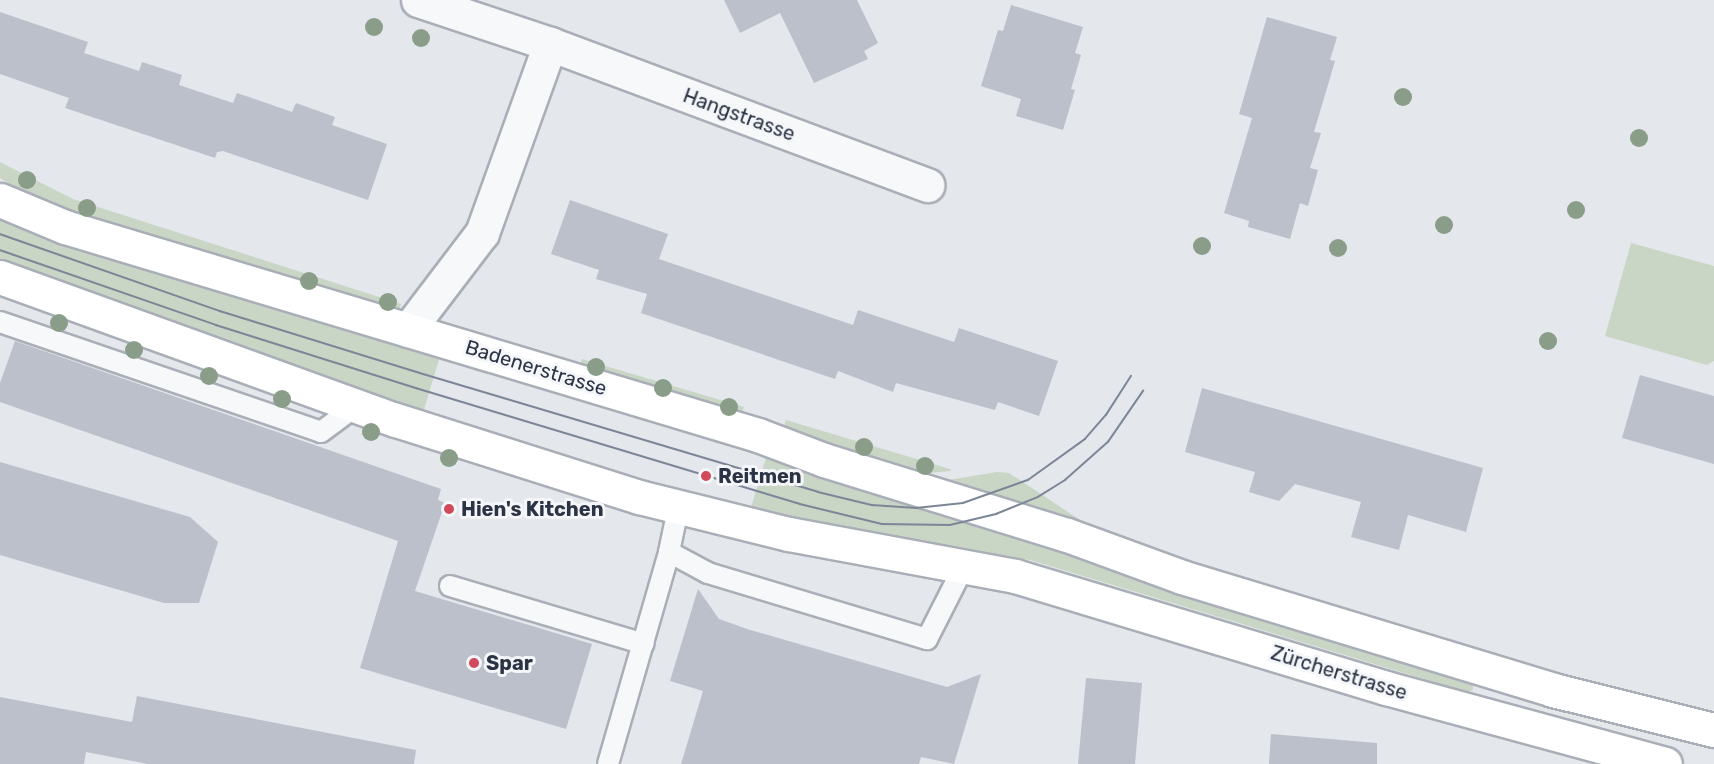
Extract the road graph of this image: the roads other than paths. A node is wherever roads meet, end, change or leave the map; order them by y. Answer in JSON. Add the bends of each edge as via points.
{"nodes":[{"id":1,"x":418,"y":0,"type":"edge"},
{"id":2,"x":550,"y":44,"type":"junction"},
{"id":3,"x":927,"y":185,"type":"dead end"},
{"id":4,"x":0,"y":200,"type":"edge"},
{"id":5,"x":0,"y":277,"type":"edge"},
{"id":6,"x":0,"y":322,"type":"edge"},
{"id":7,"x":408,"y":330,"type":"junction"},
{"id":8,"x":356,"y":406,"type":"junction"},
{"id":9,"x":678,"y":508,"type":"junction"},
{"id":10,"x":669,"y":552,"type":"junction"},
{"id":11,"x":965,"y":564,"type":"junction"},
{"id":12,"x":450,"y":586,"type":"dead end"},
{"id":13,"x":644,"y":644,"type":"junction"},
{"id":14,"x":1714,"y":730,"type":"edge"},
{"id":15,"x":608,"y":764,"type":"edge"},
{"id":16,"x":1665,"y":764,"type":"edge"}],
"edges":[{"from":1,"to":2,"type":"street","name":"Hangstrasse"},
{"from":2,"to":3,"type":"street","name":"Hangstrasse"},
{"from":2,"to":7,"type":"street","via":[[482,233]]},
{"from":4,"to":7,"type":"main road","name":"Badenerstrasse","via":[[66,227]]},
{"from":5,"to":8,"type":"main road"},
{"from":6,"to":8,"type":"lane","via":[[321,432]]},
{"from":7,"to":14,"type":"main road","name":"Badenerstrasse","via":[[767,438],[1182,577],[1553,690]]},
{"from":8,"to":9,"type":"main road","via":[[511,459]]},
{"from":9,"to":10,"type":"lane"},
{"from":9,"to":11,"type":"main road","via":[[789,534]]},
{"from":10,"to":11,"type":"lane","via":[[708,573],[927,639]]},
{"from":10,"to":13,"type":"lane"},
{"from":11,"to":16,"type":"main road","name":"Zürcherstrasse","via":[[1386,688]]},
{"from":12,"to":13,"type":"lane"},
{"from":13,"to":15,"type":"lane"}]}
